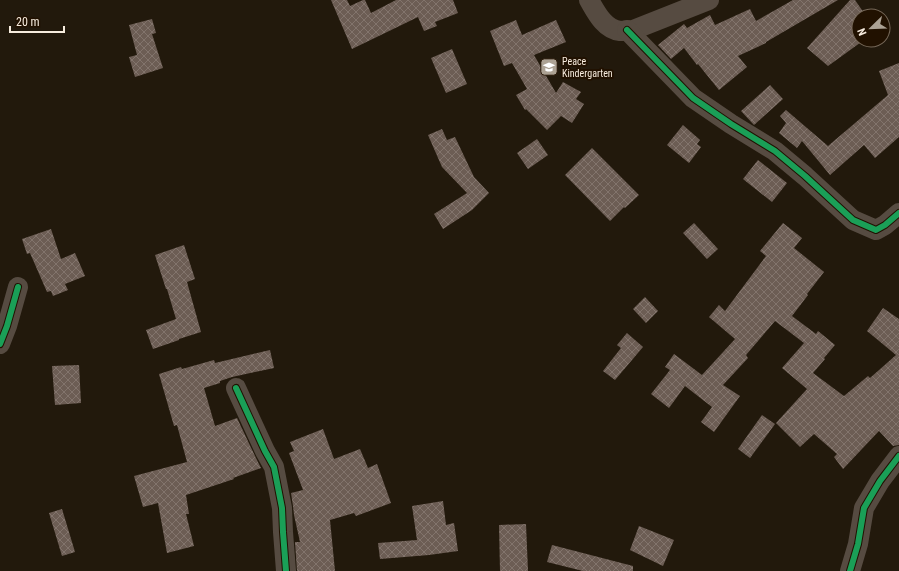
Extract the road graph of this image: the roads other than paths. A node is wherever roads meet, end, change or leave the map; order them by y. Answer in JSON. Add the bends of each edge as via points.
{"nodes":[{"id":1,"x":589,"y":0,"type":"edge"},
{"id":2,"x":709,"y":0,"type":"edge"},
{"id":3,"x":627,"y":30,"type":"junction"},
{"id":4,"x":899,"y":213,"type":"edge"},
{"id":5,"x":18,"y":287,"type":"dead end"},
{"id":6,"x":0,"y":344,"type":"edge"},
{"id":7,"x":236,"y":388,"type":"dead end"},
{"id":8,"x":899,"y":456,"type":"edge"},
{"id":9,"x":286,"y":571,"type":"edge"},
{"id":10,"x":850,"y":571,"type":"edge"}],
"edges":[{"from":1,"to":3,"type":"street","via":[[608,27],[620,31]]},
{"from":2,"to":3,"type":"street","via":[[633,30]]},
{"from":3,"to":4,"type":"street","via":[[693,98],[775,151],[853,220],[876,230]]},
{"from":5,"to":6,"type":"street"},
{"from":7,"to":9,"type":"street","via":[[274,467],[282,508]]},
{"from":8,"to":10,"type":"street","via":[[864,508]]}]}
